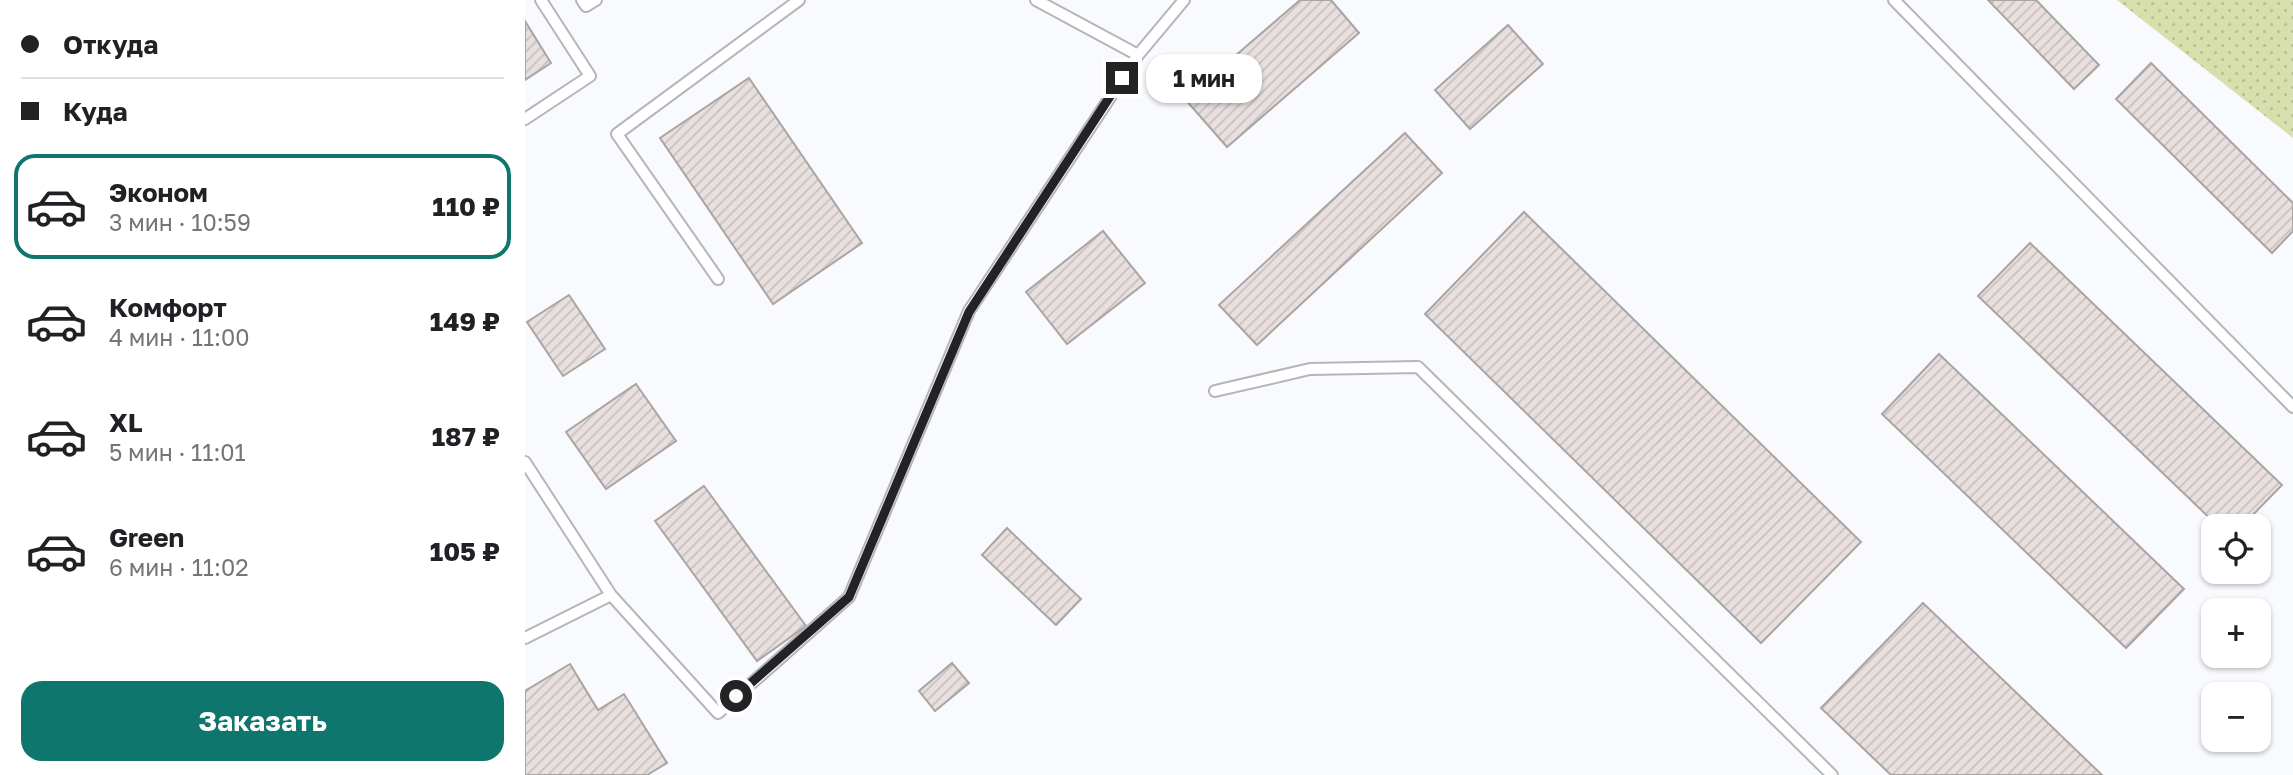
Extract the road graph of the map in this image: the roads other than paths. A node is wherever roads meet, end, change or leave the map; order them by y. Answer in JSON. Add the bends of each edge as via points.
{"nodes":[{"id":1,"x":541,"y":0,"type":"edge"},
{"id":2,"x":582,"y":0,"type":"edge"},
{"id":3,"x":596,"y":0,"type":"edge"},
{"id":4,"x":799,"y":0,"type":"edge"},
{"id":5,"x":1036,"y":0,"type":"edge"},
{"id":6,"x":1184,"y":0,"type":"edge"},
{"id":7,"x":1894,"y":0,"type":"edge"},
{"id":8,"x":1138,"y":55,"type":"junction"},
{"id":9,"x":525,"y":119,"type":"edge"},
{"id":10,"x":718,"y":279,"type":"dead end"},
{"id":11,"x":1215,"y":391,"type":"dead end"},
{"id":12,"x":2293,"y":407,"type":"edge"},
{"id":13,"x":525,"y":462,"type":"edge"},
{"id":14,"x":611,"y":595,"type":"junction"},
{"id":15,"x":525,"y":638,"type":"edge"},
{"id":16,"x":1832,"y":775,"type":"edge"}],
"edges":[{"from":1,"to":9,"type":"lane","via":[[590,76]]},
{"from":2,"to":3,"type":"lane","via":[[586,6]]},
{"from":4,"to":10,"type":"lane","via":[[617,134]]},
{"from":5,"to":8,"type":"lane"},
{"from":6,"to":8,"type":"lane"},
{"from":7,"to":12,"type":"lane"},
{"from":8,"to":14,"type":"lane","via":[[969,312],[849,597],[717,713]]},
{"from":11,"to":16,"type":"lane","via":[[1310,369],[1418,367]]},
{"from":13,"to":14,"type":"lane"},
{"from":14,"to":15,"type":"lane"}]}
